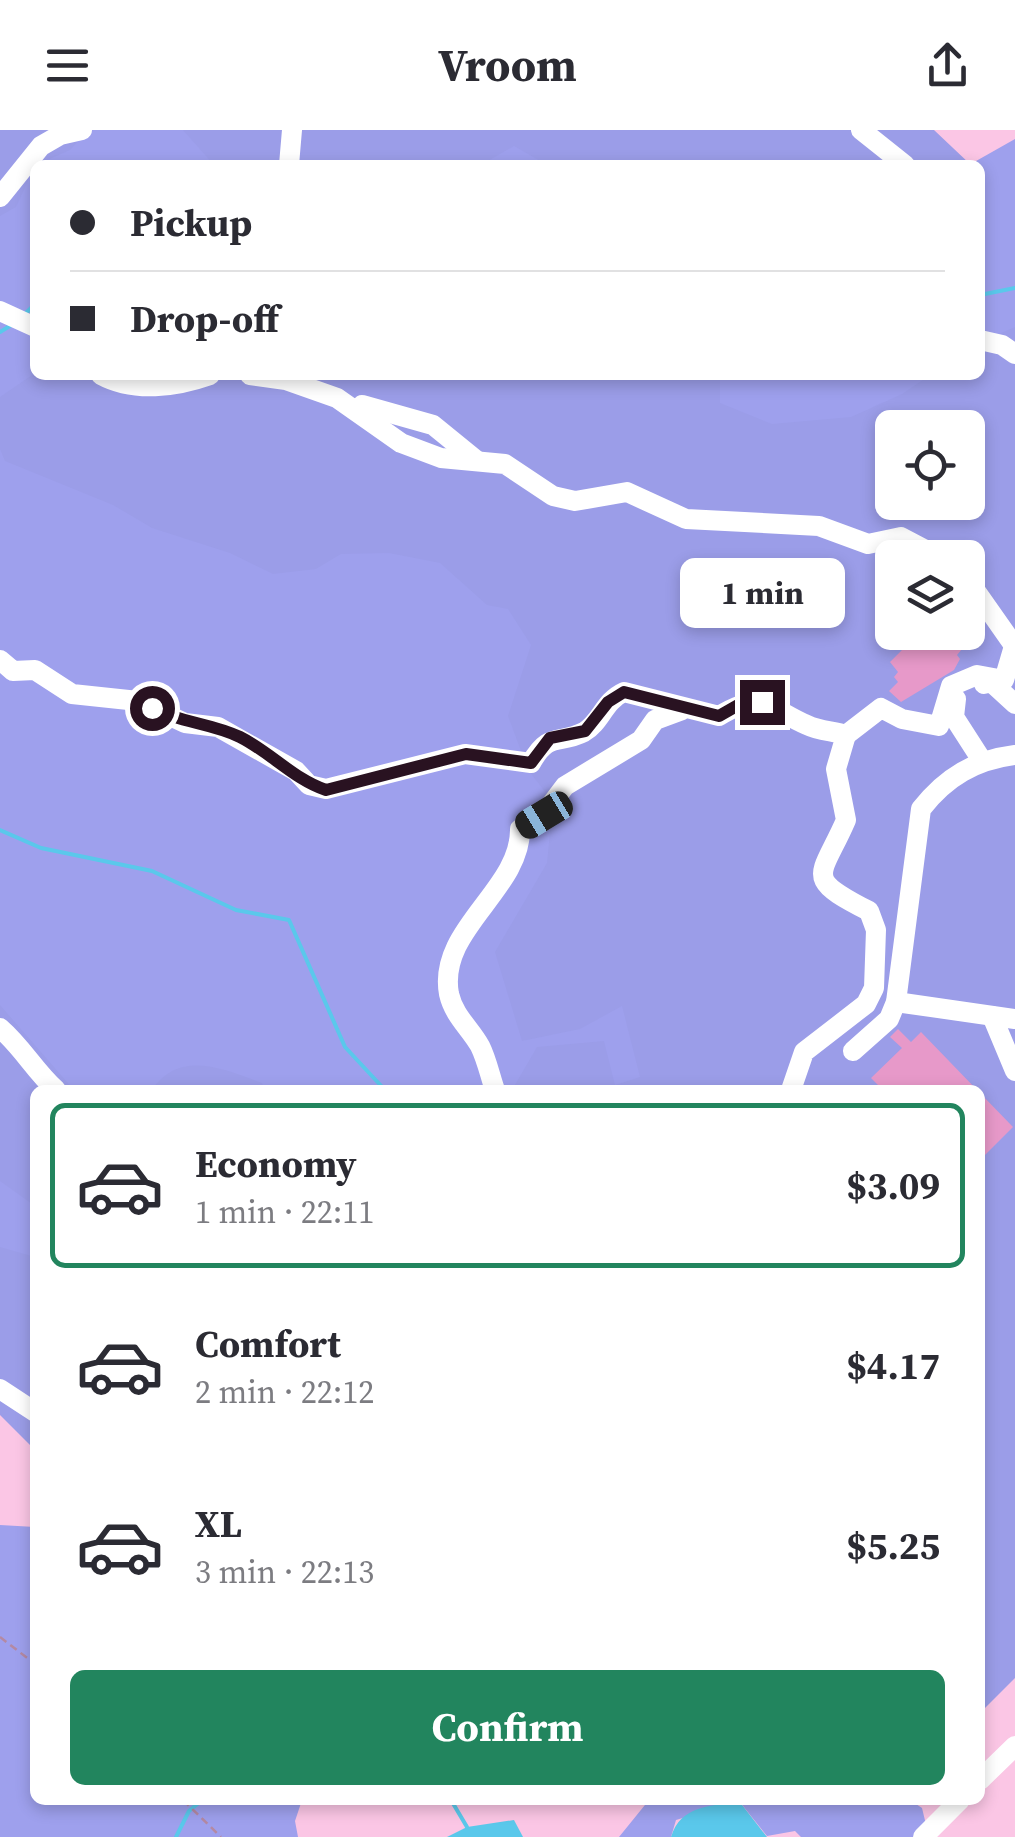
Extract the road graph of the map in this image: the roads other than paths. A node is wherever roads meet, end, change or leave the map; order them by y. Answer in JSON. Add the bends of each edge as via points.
{"nodes":[{"id":1,"x":82,"y":130,"type":"edge"},
{"id":2,"x":292,"y":130,"type":"edge"},
{"id":3,"x":861,"y":130,"type":"edge"},
{"id":4,"x":289,"y":160,"type":"edge"},
{"id":5,"x":898,"y":160,"type":"edge"},
{"id":6,"x":0,"y":198,"type":"edge"},
{"id":7,"x":0,"y":311,"type":"edge"},
{"id":8,"x":30,"y":325,"type":"edge"},
{"id":9,"x":985,"y":341,"type":"edge"},
{"id":10,"x":1015,"y":354,"type":"edge"},
{"id":11,"x":115,"y":380,"type":"edge"},
{"id":12,"x":190,"y":380,"type":"edge"},
{"id":13,"x":286,"y":380,"type":"edge"},
{"id":14,"x":875,"y":543,"type":"edge"},
{"id":15,"x":985,"y":605,"type":"edge"},
{"id":16,"x":1014,"y":647,"type":"edge"},
{"id":17,"x":0,"y":660,"type":"edge"},
{"id":18,"x":1015,"y":704,"type":"edge"},
{"id":19,"x":692,"y":708,"type":"junction"},
{"id":20,"x":846,"y":736,"type":"junction"},
{"id":21,"x":1015,"y":755,"type":"edge"},
{"id":22,"x":981,"y":759,"type":"junction"},
{"id":23,"x":896,"y":1002,"type":"junction"},
{"id":24,"x":992,"y":1016,"type":"junction"},
{"id":25,"x":1015,"y":1019,"type":"edge"},
{"id":26,"x":0,"y":1028,"type":"edge"},
{"id":27,"x":853,"y":1051,"type":"dead end"},
{"id":28,"x":1015,"y":1071,"type":"edge"},
{"id":29,"x":50,"y":1085,"type":"edge"},
{"id":30,"x":493,"y":1085,"type":"edge"},
{"id":31,"x":793,"y":1085,"type":"edge"},
{"id":32,"x":0,"y":1389,"type":"edge"},
{"id":33,"x":30,"y":1409,"type":"edge"},
{"id":34,"x":1015,"y":1746,"type":"edge"},
{"id":35,"x":985,"y":1775,"type":"edge"},
{"id":36,"x":955,"y":1805,"type":"edge"},
{"id":37,"x":922,"y":1837,"type":"edge"}],
"edges":[{"from":1,"to":6,"type":"street","via":[[40,146]]},
{"from":2,"to":4,"type":"street"},
{"from":3,"to":5,"type":"street"},
{"from":7,"to":8,"type":"street"},
{"from":9,"to":10,"type":"street"},
{"from":11,"to":12,"type":"street","via":[[132,386]]},
{"from":13,"to":14,"type":"street","via":[[350,406],[402,443],[441,458],[505,464],[553,496],[575,502],[626,492],[686,519],[819,526]]},
{"from":15,"to":16,"type":"street"},
{"from":16,"to":20,"type":"street","via":[[1004,680],[977,675],[951,686],[939,726],[881,708]]},
{"from":17,"to":19,"type":"street","via":[[13,671],[35,670],[72,694],[138,701],[186,723],[218,727],[326,790],[466,754],[531,763],[550,738],[585,731],[624,692]]},
{"from":18,"to":22,"type":"street","via":[[991,682],[956,696],[954,718]]},
{"from":19,"to":20,"type":"street","via":[[719,716],[762,702],[803,724]]},
{"from":19,"to":30,"type":"street","via":[[655,720],[641,740],[565,786],[544,815],[520,829],[517,858],[452,961],[450,994]]},
{"from":20,"to":31,"type":"street","via":[[836,769],[846,820],[822,862],[822,876],[829,890],[869,911],[876,930],[874,988],[866,1004],[804,1052]]},
{"from":21,"to":22,"type":"street"},
{"from":22,"to":23,"type":"street","via":[[921,809]]},
{"from":23,"to":24,"type":"street"},
{"from":23,"to":27,"type":"street","via":[[889,1019]]},
{"from":24,"to":25,"type":"street"},
{"from":24,"to":28,"type":"street"},
{"from":26,"to":29,"type":"street"},
{"from":32,"to":33,"type":"street"},
{"from":34,"to":35,"type":"street"},
{"from":36,"to":37,"type":"street"}]}
